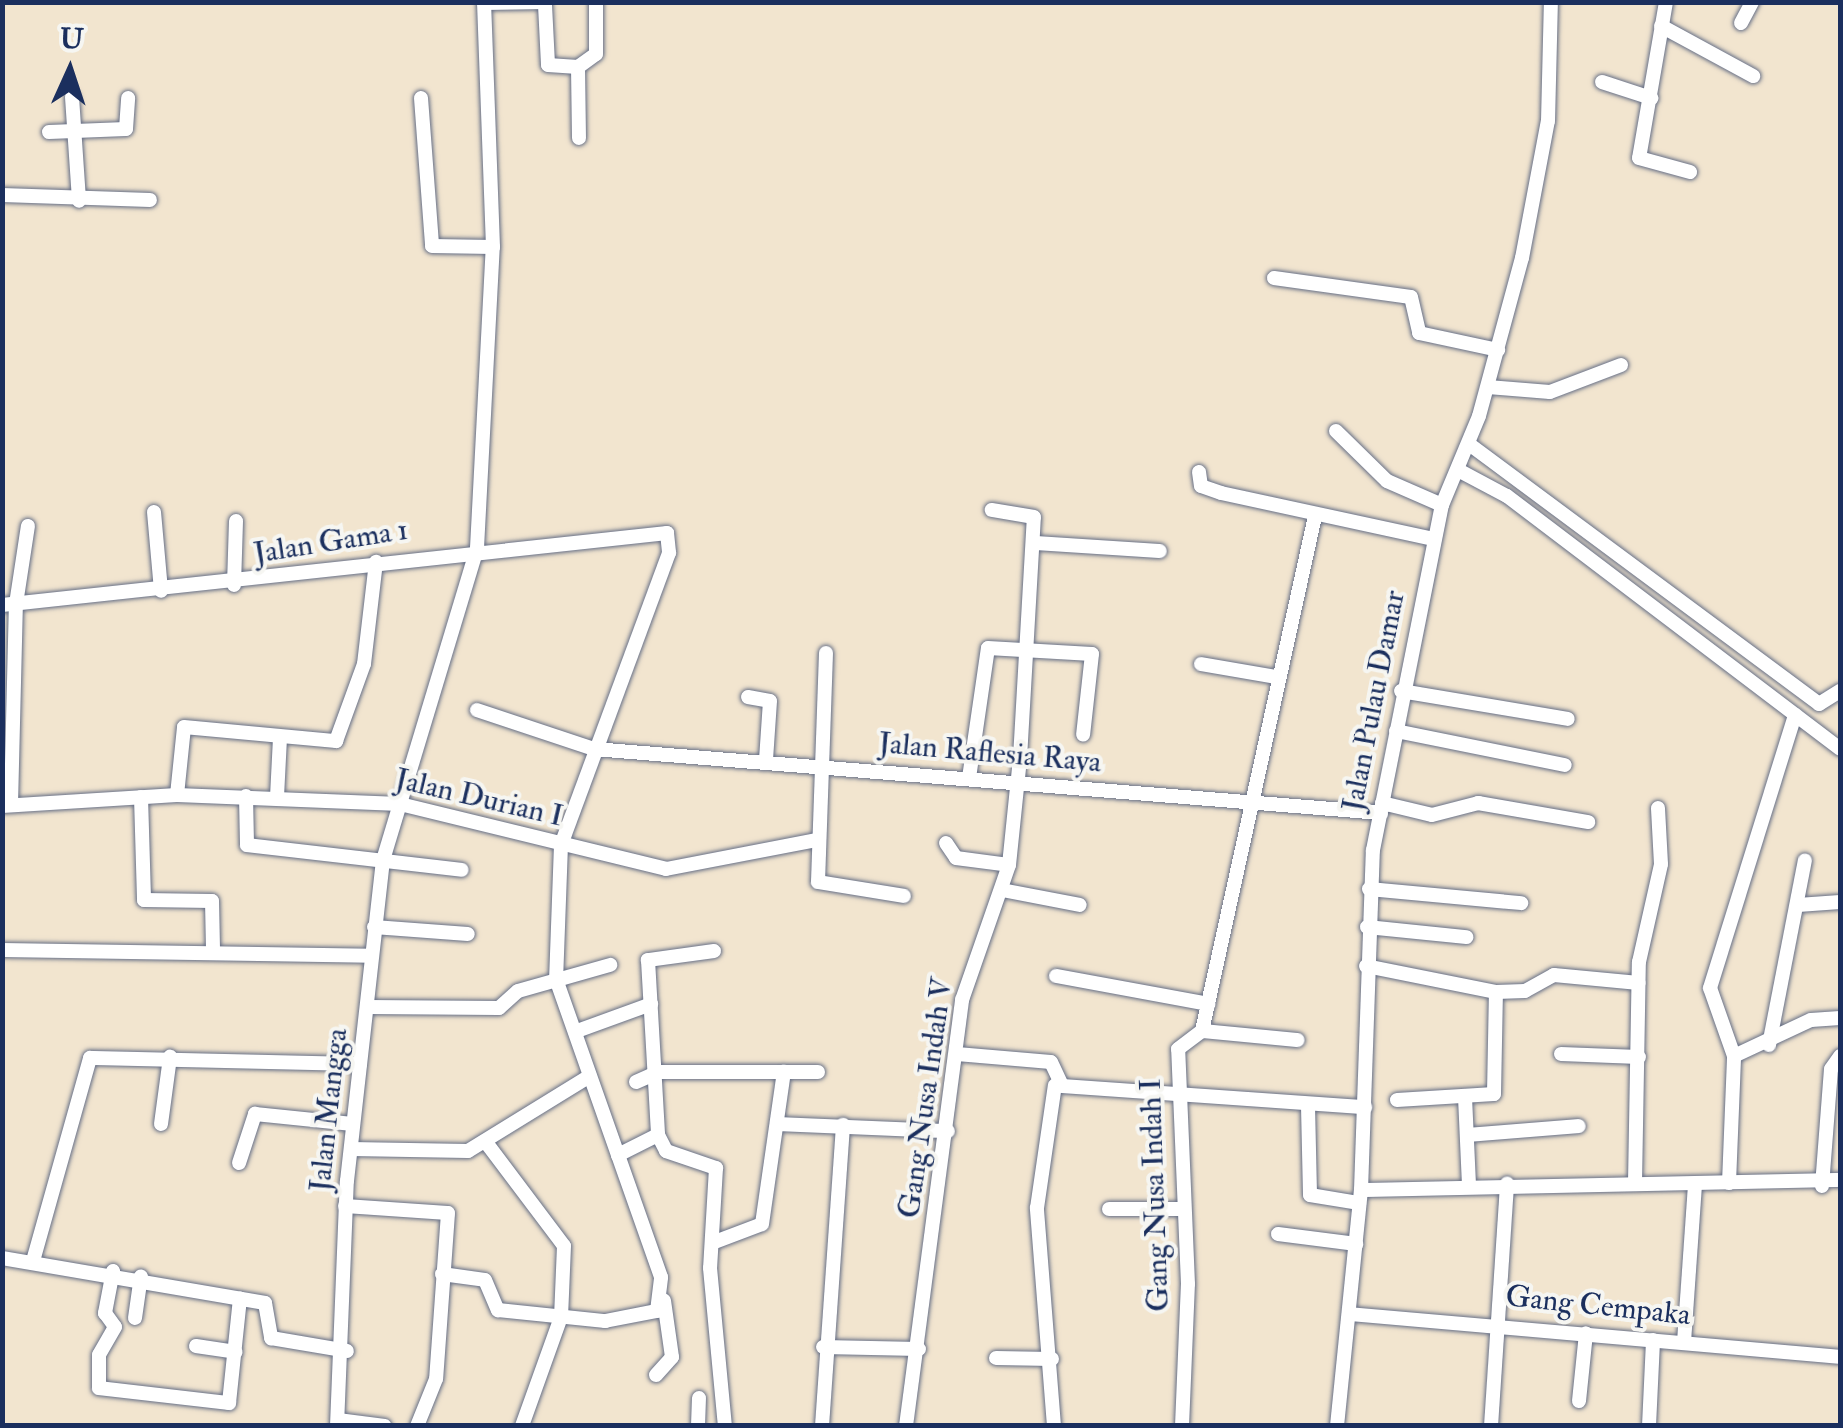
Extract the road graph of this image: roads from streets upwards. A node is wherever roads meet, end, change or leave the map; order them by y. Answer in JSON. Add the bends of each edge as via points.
{"nodes":[{"id":1,"x":596,"y":2,"type":"edge"},
{"id":2,"x":1551,"y":2,"type":"edge"},
{"id":3,"x":1666,"y":2,"type":"edge"},
{"id":4,"x":1752,"y":2,"type":"edge"},
{"id":5,"x":484,"y":3,"type":"edge"},
{"id":6,"x":545,"y":4,"type":"edge"},
{"id":7,"x":1741,"y":23,"type":"dead end"},
{"id":8,"x":1661,"y":26,"type":"junction"},
{"id":9,"x":578,"y":67,"type":"junction"},
{"id":10,"x":1753,"y":76,"type":"dead end"},
{"id":11,"x":1602,"y":82,"type":"dead end"},
{"id":12,"x":72,"y":97,"type":"dead end"},
{"id":13,"x":128,"y":98,"type":"dead end"},
{"id":14,"x":421,"y":98,"type":"dead end"},
{"id":15,"x":1651,"y":98,"type":"junction"},
{"id":16,"x":49,"y":132,"type":"dead end"},
{"id":17,"x":75,"y":134,"type":"junction"},
{"id":18,"x":579,"y":138,"type":"dead end"},
{"id":19,"x":1690,"y":172,"type":"dead end"},
{"id":20,"x":2,"y":196,"type":"edge"},
{"id":21,"x":150,"y":200,"type":"dead end"},
{"id":22,"x":79,"y":201,"type":"junction"},
{"id":23,"x":493,"y":248,"type":"junction"},
{"id":24,"x":1274,"y":278,"type":"dead end"},
{"id":25,"x":1498,"y":350,"type":"junction"},
{"id":26,"x":1621,"y":365,"type":"dead end"},
{"id":27,"x":1488,"y":387,"type":"junction"},
{"id":28,"x":1336,"y":431,"type":"dead end"},
{"id":29,"x":1463,"y":457,"type":"junction"},
{"id":30,"x":1199,"y":472,"type":"dead end"},
{"id":31,"x":1442,"y":505,"type":"junction"},
{"id":32,"x":992,"y":510,"type":"dead end"},
{"id":33,"x":154,"y":512,"type":"dead end"},
{"id":34,"x":1316,"y":516,"type":"junction"},
{"id":35,"x":236,"y":521,"type":"dead end"},
{"id":36,"x":28,"y":526,"type":"dead end"},
{"id":37,"x":1434,"y":539,"type":"junction"},
{"id":38,"x":1035,"y":543,"type":"junction"},
{"id":39,"x":476,"y":548,"type":"junction"},
{"id":40,"x":1160,"y":552,"type":"dead end"},
{"id":41,"x":376,"y":562,"type":"junction"},
{"id":42,"x":234,"y":585,"type":"junction"},
{"id":43,"x":160,"y":591,"type":"junction"},
{"id":44,"x":10,"y":604,"type":"edge"},
{"id":45,"x":1030,"y":650,"type":"junction"},
{"id":46,"x":826,"y":653,"type":"dead end"},
{"id":47,"x":1201,"y":664,"type":"dead end"},
{"id":48,"x":1745,"y":664,"type":"junction"},
{"id":49,"x":1276,"y":677,"type":"junction"},
{"id":50,"x":1401,"y":691,"type":"junction"},
{"id":51,"x":1840,"y":691,"type":"edge"},
{"id":52,"x":748,"y":698,"type":"dead end"},
{"id":53,"x":477,"y":710,"type":"dead end"},
{"id":54,"x":1794,"y":715,"type":"junction"},
{"id":55,"x":7,"y":716,"type":"edge"},
{"id":56,"x":1568,"y":719,"type":"dead end"},
{"id":57,"x":1396,"y":730,"type":"junction"},
{"id":58,"x":1082,"y":736,"type":"dead end"},
{"id":59,"x":280,"y":738,"type":"junction"},
{"id":60,"x":594,"y":749,"type":"junction"},
{"id":61,"x":1840,"y":749,"type":"edge"},
{"id":62,"x":766,"y":760,"type":"junction"},
{"id":63,"x":821,"y":765,"type":"junction"},
{"id":64,"x":1565,"y":765,"type":"dead end"},
{"id":65,"x":969,"y":778,"type":"junction"},
{"id":66,"x":1018,"y":783,"type":"junction"},
{"id":67,"x":177,"y":794,"type":"junction"},
{"id":68,"x":246,"y":796,"type":"junction"},
{"id":69,"x":277,"y":796,"type":"junction"},
{"id":70,"x":142,"y":797,"type":"junction"},
{"id":71,"x":1250,"y":803,"type":"junction"},
{"id":72,"x":400,"y":804,"type":"junction"},
{"id":73,"x":7,"y":806,"type":"edge"},
{"id":74,"x":1382,"y":808,"type":"junction"},
{"id":75,"x":1658,"y":808,"type":"dead end"},
{"id":76,"x":1588,"y":822,"type":"dead end"},
{"id":77,"x":818,"y":840,"type":"junction"},
{"id":78,"x":946,"y":843,"type":"dead end"},
{"id":79,"x":562,"y":845,"type":"junction"},
{"id":80,"x":383,"y":860,"type":"junction"},
{"id":81,"x":1804,"y":860,"type":"dead end"},
{"id":82,"x":1008,"y":865,"type":"junction"},
{"id":83,"x":462,"y":870,"type":"dead end"},
{"id":84,"x":1369,"y":889,"type":"junction"},
{"id":85,"x":1002,"y":890,"type":"junction"},
{"id":86,"x":904,"y":896,"type":"dead end"},
{"id":87,"x":1840,"y":902,"type":"edge"},
{"id":88,"x":1521,"y":904,"type":"dead end"},
{"id":89,"x":1080,"y":905,"type":"dead end"},
{"id":90,"x":1798,"y":905,"type":"junction"},
{"id":91,"x":1366,"y":926,"type":"junction"},
{"id":92,"x":374,"y":927,"type":"junction"},
{"id":93,"x":468,"y":934,"type":"dead end"},
{"id":94,"x":1466,"y":938,"type":"dead end"},
{"id":95,"x":213,"y":949,"type":"junction"},
{"id":96,"x":2,"y":950,"type":"edge"},
{"id":97,"x":714,"y":951,"type":"dead end"},
{"id":98,"x":371,"y":956,"type":"junction"},
{"id":99,"x":610,"y":965,"type":"dead end"},
{"id":100,"x":1366,"y":966,"type":"junction"},
{"id":101,"x":1056,"y":976,"type":"dead end"},
{"id":102,"x":556,"y":980,"type":"junction"},
{"id":103,"x":1639,"y":984,"type":"junction"},
{"id":104,"x":1496,"y":992,"type":"junction"},
{"id":105,"x":651,"y":1004,"type":"junction"},
{"id":106,"x":1208,"y":1004,"type":"junction"},
{"id":107,"x":368,"y":1007,"type":"junction"},
{"id":108,"x":1840,"y":1018,"type":"edge"},
{"id":109,"x":577,"y":1030,"type":"junction"},
{"id":110,"x":1202,"y":1031,"type":"junction"},
{"id":111,"x":1298,"y":1040,"type":"dead end"},
{"id":112,"x":1769,"y":1045,"type":"junction"},
{"id":113,"x":957,"y":1054,"type":"junction"},
{"id":114,"x":1561,"y":1054,"type":"dead end"},
{"id":115,"x":1639,"y":1056,"type":"junction"},
{"id":116,"x":1734,"y":1056,"type":"junction"},
{"id":117,"x":1840,"y":1056,"type":"edge"},
{"id":118,"x":170,"y":1057,"type":"junction"},
{"id":119,"x":360,"y":1064,"type":"junction"},
{"id":120,"x":658,"y":1072,"type":"junction"},
{"id":121,"x":784,"y":1072,"type":"junction"},
{"id":122,"x":818,"y":1072,"type":"dead end"},
{"id":123,"x":590,"y":1076,"type":"junction"},
{"id":124,"x":636,"y":1082,"type":"dead end"},
{"id":125,"x":1055,"y":1085,"type":"junction"},
{"id":126,"x":1183,"y":1095,"type":"junction"},
{"id":127,"x":1466,"y":1097,"type":"junction"},
{"id":128,"x":1398,"y":1100,"type":"dead end"},
{"id":129,"x":1308,"y":1106,"type":"junction"},
{"id":130,"x":1365,"y":1107,"type":"junction"},
{"id":131,"x":161,"y":1124,"type":"dead end"},
{"id":132,"x":352,"y":1124,"type":"junction"},
{"id":133,"x":778,"y":1124,"type":"junction"},
{"id":134,"x":843,"y":1125,"type":"junction"},
{"id":135,"x":1579,"y":1126,"type":"dead end"},
{"id":136,"x":948,"y":1131,"type":"junction"},
{"id":137,"x":658,"y":1135,"type":"junction"},
{"id":138,"x":1468,"y":1135,"type":"junction"},
{"id":139,"x":485,"y":1141,"type":"junction"},
{"id":140,"x":351,"y":1149,"type":"junction"},
{"id":141,"x":618,"y":1155,"type":"junction"},
{"id":142,"x":239,"y":1163,"type":"dead end"},
{"id":143,"x":1840,"y":1180,"type":"edge"},
{"id":144,"x":1635,"y":1182,"type":"junction"},
{"id":145,"x":1729,"y":1183,"type":"junction"},
{"id":146,"x":1506,"y":1184,"type":"junction"},
{"id":147,"x":1695,"y":1184,"type":"junction"},
{"id":148,"x":1469,"y":1186,"type":"junction"},
{"id":149,"x":1822,"y":1186,"type":"junction"},
{"id":150,"x":1360,"y":1197,"type":"junction"},
{"id":151,"x":345,"y":1206,"type":"junction"},
{"id":152,"x":1109,"y":1209,"type":"dead end"},
{"id":153,"x":1183,"y":1209,"type":"junction"},
{"id":154,"x":1278,"y":1234,"type":"dead end"},
{"id":155,"x":712,"y":1244,"type":"junction"},
{"id":156,"x":1356,"y":1244,"type":"junction"},
{"id":157,"x":2,"y":1258,"type":"edge"},
{"id":158,"x":33,"y":1261,"type":"junction"},
{"id":159,"x":112,"y":1272,"type":"junction"},
{"id":160,"x":442,"y":1274,"type":"junction"},
{"id":161,"x":142,"y":1276,"type":"junction"},
{"id":162,"x":240,"y":1299,"type":"junction"},
{"id":163,"x":664,"y":1301,"type":"junction"},
{"id":164,"x":1349,"y":1314,"type":"junction"},
{"id":165,"x":561,"y":1317,"type":"junction"},
{"id":166,"x":135,"y":1318,"type":"dead end"},
{"id":167,"x":1498,"y":1324,"type":"junction"},
{"id":168,"x":1586,"y":1334,"type":"junction"},
{"id":169,"x":1654,"y":1340,"type":"junction"},
{"id":170,"x":1684,"y":1342,"type":"junction"},
{"id":171,"x":196,"y":1346,"type":"dead end"},
{"id":172,"x":822,"y":1347,"type":"junction"},
{"id":173,"x":919,"y":1349,"type":"junction"},
{"id":174,"x":347,"y":1351,"type":"junction"},
{"id":175,"x":236,"y":1352,"type":"junction"},
{"id":176,"x":1840,"y":1356,"type":"edge"},
{"id":177,"x":996,"y":1358,"type":"dead end"},
{"id":178,"x":1052,"y":1359,"type":"junction"},
{"id":179,"x":656,"y":1375,"type":"dead end"},
{"id":180,"x":699,"y":1398,"type":"dead end"},
{"id":181,"x":1579,"y":1402,"type":"dead end"},
{"id":182,"x":338,"y":1423,"type":"edge"},
{"id":183,"x":386,"y":1426,"type":"edge"},
{"id":184,"x":416,"y":1426,"type":"edge"},
{"id":185,"x":522,"y":1426,"type":"edge"},
{"id":186,"x":698,"y":1426,"type":"edge"},
{"id":187,"x":725,"y":1426,"type":"edge"},
{"id":188,"x":822,"y":1426,"type":"edge"},
{"id":189,"x":906,"y":1426,"type":"edge"},
{"id":190,"x":1054,"y":1426,"type":"edge"},
{"id":191,"x":1182,"y":1426,"type":"edge"},
{"id":192,"x":1337,"y":1426,"type":"edge"},
{"id":193,"x":1491,"y":1426,"type":"edge"},
{"id":194,"x":1650,"y":1426,"type":"edge"}],
"edges":[{"from":1,"to":9,"type":"street","via":[[596,54]]},
{"from":2,"to":25,"type":"street","name":"Jalan Pulau Damar","via":[[1544,157]]},
{"from":3,"to":8,"type":"street"},
{"from":4,"to":7,"type":"street"},
{"from":5,"to":6,"type":"street"},
{"from":5,"to":23,"type":"street","name":"Jalan Mangga"},
{"from":6,"to":9,"type":"street","via":[[548,64]]},
{"from":8,"to":10,"type":"street"},
{"from":8,"to":15,"type":"street"},
{"from":9,"to":18,"type":"street"},
{"from":11,"to":15,"type":"street"},
{"from":12,"to":17,"type":"street"},
{"from":13,"to":17,"type":"street","via":[[126,129]]},
{"from":14,"to":23,"type":"street","via":[[432,246]]},
{"from":15,"to":19,"type":"street","via":[[1639,158]]},
{"from":16,"to":17,"type":"street"},
{"from":17,"to":22,"type":"street"},
{"from":20,"to":22,"type":"street"},
{"from":21,"to":22,"type":"street"},
{"from":23,"to":39,"type":"street","name":"Jalan Mangga"},
{"from":24,"to":25,"type":"street","via":[[1411,297],[1419,332]]},
{"from":25,"to":27,"type":"street","name":"Jalan Pulau Damar"},
{"from":26,"to":27,"type":"street","via":[[1550,392]]},
{"from":27,"to":29,"type":"street","name":"Jalan Pulau Damar"},
{"from":28,"to":31,"type":"street","via":[[1387,481]]},
{"from":29,"to":31,"type":"street","name":"Jalan Pulau Damar"},
{"from":29,"to":48,"type":"street"},
{"from":29,"to":48,"type":"street","via":[[1506,496]]},
{"from":30,"to":34,"type":"street","via":[[1205,488]]},
{"from":31,"to":37,"type":"street","name":"Jalan Pulau Damar"},
{"from":32,"to":38,"type":"street","via":[[1032,514]]},
{"from":33,"to":43,"type":"street"},
{"from":34,"to":37,"type":"street"},
{"from":34,"to":49,"type":"street","name":"Gang Nusa Indah I"},
{"from":35,"to":42,"type":"street"},
{"from":36,"to":44,"type":"street"},
{"from":37,"to":50,"type":"street","name":"Jalan Pulau Damar"},
{"from":38,"to":40,"type":"street"},
{"from":38,"to":45,"type":"street","name":"Gang Nusa Indah V"},
{"from":39,"to":41,"type":"street","name":"Jalan Gama 1"},
{"from":39,"to":60,"type":"street","name":"Jalan Gama 1","via":[[667,533],[669,552]]},
{"from":39,"to":72,"type":"street","name":"Jalan Mangga"},
{"from":41,"to":42,"type":"street","name":"Jalan Gama 1"},
{"from":41,"to":59,"type":"street","via":[[364,664],[338,738]]},
{"from":42,"to":43,"type":"street","name":"Jalan Gama 1"},
{"from":43,"to":44,"type":"street","name":"Jalan Gama 1"},
{"from":44,"to":55,"type":"street"},
{"from":45,"to":58,"type":"street","via":[[1092,654]]},
{"from":45,"to":65,"type":"street","via":[[986,652]]},
{"from":45,"to":66,"type":"street","name":"Gang Nusa Indah V"},
{"from":46,"to":63,"type":"street"},
{"from":47,"to":49,"type":"street"},
{"from":48,"to":51,"type":"street","via":[[1819,704]]},
{"from":48,"to":54,"type":"street"},
{"from":49,"to":71,"type":"street","name":"Gang Nusa Indah I"},
{"from":50,"to":56,"type":"street"},
{"from":50,"to":57,"type":"street","name":"Jalan Pulau Damar"},
{"from":52,"to":62,"type":"street","via":[[770,701]]},
{"from":53,"to":60,"type":"street","name":"Jalan Raflesia Raya"},
{"from":54,"to":61,"type":"street"},
{"from":54,"to":116,"type":"street","via":[[1710,988]]},
{"from":55,"to":73,"type":"street"},
{"from":57,"to":64,"type":"street"},
{"from":57,"to":74,"type":"street","name":"Jalan Pulau Damar"},
{"from":59,"to":67,"type":"street","via":[[180,729]]},
{"from":59,"to":69,"type":"street"},
{"from":60,"to":62,"type":"street","name":"Jalan Raflesia Raya"},
{"from":60,"to":79,"type":"street"},
{"from":62,"to":63,"type":"street","name":"Jalan Raflesia Raya"},
{"from":63,"to":65,"type":"street","name":"Jalan Raflesia Raya"},
{"from":63,"to":77,"type":"street"},
{"from":65,"to":66,"type":"street","name":"Jalan Raflesia Raya"},
{"from":66,"to":71,"type":"street","name":"Jalan Raflesia Raya"},
{"from":66,"to":82,"type":"street","name":"Gang Nusa Indah V"},
{"from":67,"to":68,"type":"street","name":"Jalan Durian I"},
{"from":67,"to":70,"type":"street","name":"Jalan Durian I"},
{"from":68,"to":69,"type":"street","name":"Jalan Durian I"},
{"from":68,"to":80,"type":"street","via":[[247,845]]},
{"from":69,"to":72,"type":"street","name":"Jalan Durian I"},
{"from":70,"to":73,"type":"street","name":"Jalan Durian I"},
{"from":70,"to":95,"type":"street","via":[[146,903],[212,901]]},
{"from":71,"to":74,"type":"street","name":"Jalan Raflesia Raya"},
{"from":71,"to":106,"type":"street","name":"Gang Nusa Indah I"},
{"from":72,"to":79,"type":"street","name":"Jalan Durian I"},
{"from":72,"to":80,"type":"street","name":"Jalan Mangga"},
{"from":74,"to":76,"type":"street","name":"Jalan Raflesia Raya","via":[[1432,814],[1478,803]]},
{"from":74,"to":84,"type":"street","name":"Jalan Pulau Damar"},
{"from":75,"to":103,"type":"street","via":[[1661,864]]},
{"from":77,"to":79,"type":"street","name":"Jalan Durian I","via":[[666,869]]},
{"from":77,"to":86,"type":"street","via":[[821,886]]},
{"from":78,"to":82,"type":"street","via":[[956,858]]},
{"from":79,"to":102,"type":"street"},
{"from":80,"to":83,"type":"street"},
{"from":80,"to":92,"type":"street","name":"Jalan Mangga"},
{"from":81,"to":90,"type":"street"},
{"from":82,"to":85,"type":"street","name":"Gang Nusa Indah V"},
{"from":84,"to":88,"type":"street"},
{"from":84,"to":91,"type":"street","name":"Jalan Pulau Damar"},
{"from":85,"to":89,"type":"street"},
{"from":85,"to":113,"type":"street","name":"Gang Nusa Indah V","via":[[962,1000]]},
{"from":87,"to":90,"type":"street"},
{"from":90,"to":112,"type":"street"},
{"from":91,"to":94,"type":"street"},
{"from":91,"to":100,"type":"street","name":"Jalan Pulau Damar"},
{"from":92,"to":93,"type":"street"},
{"from":92,"to":98,"type":"street","name":"Jalan Mangga"},
{"from":95,"to":96,"type":"street"},
{"from":95,"to":98,"type":"street"},
{"from":97,"to":105,"type":"street","via":[[650,955]]},
{"from":98,"to":107,"type":"street","name":"Jalan Mangga"},
{"from":99,"to":102,"type":"street"},
{"from":100,"to":104,"type":"street"},
{"from":100,"to":130,"type":"street","name":"Jalan Pulau Damar"},
{"from":101,"to":106,"type":"street"},
{"from":102,"to":107,"type":"street","via":[[499,1008]]},
{"from":102,"to":109,"type":"street"},
{"from":103,"to":104,"type":"street","via":[[1554,974],[1525,991]]},
{"from":103,"to":115,"type":"street"},
{"from":104,"to":127,"type":"street","via":[[1495,1092]]},
{"from":105,"to":109,"type":"street"},
{"from":105,"to":120,"type":"street"},
{"from":106,"to":110,"type":"street","name":"Gang Nusa Indah I"},
{"from":107,"to":119,"type":"street","name":"Jalan Mangga"},
{"from":108,"to":112,"type":"street","via":[[1811,1020]]},
{"from":109,"to":123,"type":"street"},
{"from":110,"to":111,"type":"street"},
{"from":110,"to":126,"type":"street","name":"Gang Nusa Indah I","via":[[1178,1049]]},
{"from":112,"to":116,"type":"street"},
{"from":113,"to":125,"type":"street","via":[[1055,1064]]},
{"from":113,"to":136,"type":"street","name":"Gang Nusa Indah V"},
{"from":114,"to":115,"type":"street"},
{"from":115,"to":144,"type":"street"},
{"from":116,"to":145,"type":"street"},
{"from":117,"to":149,"type":"street","via":[[1831,1068]]},
{"from":118,"to":119,"type":"street"},
{"from":118,"to":131,"type":"street"},
{"from":118,"to":158,"type":"street","via":[[85,1062]]},
{"from":119,"to":132,"type":"street","name":"Jalan Mangga"},
{"from":120,"to":121,"type":"street"},
{"from":120,"to":124,"type":"street"},
{"from":120,"to":137,"type":"street"},
{"from":121,"to":122,"type":"street"},
{"from":121,"to":133,"type":"street"},
{"from":123,"to":139,"type":"street","via":[[535,1101]]},
{"from":123,"to":141,"type":"street"},
{"from":125,"to":126,"type":"street"},
{"from":125,"to":178,"type":"street","via":[[1037,1208]]},
{"from":126,"to":129,"type":"street"},
{"from":126,"to":153,"type":"street","name":"Gang Nusa Indah I"},
{"from":127,"to":128,"type":"street"},
{"from":127,"to":138,"type":"street"},
{"from":129,"to":130,"type":"street"},
{"from":129,"to":150,"type":"street","via":[[1312,1199]]},
{"from":130,"to":150,"type":"street","name":"Jalan Pulau Damar"},
{"from":132,"to":140,"type":"street","name":"Jalan Mangga"},
{"from":132,"to":142,"type":"street","via":[[255,1114]]},
{"from":133,"to":134,"type":"street"},
{"from":133,"to":155,"type":"street","via":[[762,1224]]},
{"from":134,"to":136,"type":"street"},
{"from":134,"to":172,"type":"street"},
{"from":135,"to":138,"type":"street"},
{"from":136,"to":173,"type":"street","name":"Gang Nusa Indah V"},
{"from":137,"to":141,"type":"street"},
{"from":137,"to":155,"type":"street","via":[[670,1154],[713,1161]]},
{"from":138,"to":148,"type":"street"},
{"from":139,"to":140,"type":"street","via":[[453,1154]]},
{"from":139,"to":165,"type":"street","via":[[559,1235]]},
{"from":140,"to":151,"type":"street","name":"Jalan Mangga"},
{"from":141,"to":163,"type":"street"},
{"from":143,"to":149,"type":"street"},
{"from":144,"to":146,"type":"street"},
{"from":144,"to":147,"type":"street"},
{"from":145,"to":147,"type":"street"},
{"from":145,"to":149,"type":"street"},
{"from":146,"to":148,"type":"street"},
{"from":146,"to":167,"type":"street"},
{"from":147,"to":170,"type":"street"},
{"from":148,"to":150,"type":"street"},
{"from":150,"to":156,"type":"street","name":"Jalan Pulau Damar"},
{"from":151,"to":160,"type":"street","via":[[448,1213]]},
{"from":151,"to":174,"type":"street","name":"Jalan Mangga"},
{"from":152,"to":153,"type":"street"},
{"from":153,"to":191,"type":"street","name":"Gang Nusa Indah I"},
{"from":154,"to":156,"type":"street"},
{"from":155,"to":187,"type":"street"},
{"from":156,"to":164,"type":"street","name":"Jalan Pulau Damar"},
{"from":157,"to":158,"type":"street"},
{"from":158,"to":159,"type":"street"},
{"from":159,"to":161,"type":"street"},
{"from":159,"to":175,"type":"street","via":[[105,1314],[114,1327],[94,1385],[223,1406],[233,1397]]},
{"from":160,"to":165,"type":"street","via":[[485,1280],[498,1310]]},
{"from":160,"to":184,"type":"street","via":[[436,1379]]},
{"from":161,"to":162,"type":"street"},
{"from":161,"to":166,"type":"street"},
{"from":162,"to":174,"type":"street","via":[[270,1307],[271,1338]]},
{"from":162,"to":175,"type":"street"},
{"from":163,"to":165,"type":"street","via":[[657,1312],[605,1321]]},
{"from":163,"to":179,"type":"street","via":[[672,1357]]},
{"from":164,"to":167,"type":"street","name":"Gang Cempaka"},
{"from":164,"to":192,"type":"street","name":"Jalan Pulau Damar"},
{"from":165,"to":185,"type":"street"},
{"from":167,"to":168,"type":"street","name":"Gang Cempaka"},
{"from":167,"to":193,"type":"street"},
{"from":168,"to":169,"type":"street","name":"Gang Cempaka"},
{"from":168,"to":181,"type":"street"},
{"from":169,"to":170,"type":"street","name":"Gang Cempaka"},
{"from":169,"to":194,"type":"street"},
{"from":170,"to":176,"type":"street","name":"Gang Cempaka"},
{"from":171,"to":175,"type":"street"},
{"from":172,"to":173,"type":"street"},
{"from":172,"to":188,"type":"street"},
{"from":173,"to":189,"type":"street","name":"Gang Nusa Indah V"},
{"from":174,"to":182,"type":"street","name":"Jalan Mangga"},
{"from":177,"to":178,"type":"street"},
{"from":178,"to":190,"type":"street"},
{"from":180,"to":186,"type":"street"},
{"from":182,"to":183,"type":"street"}]}
